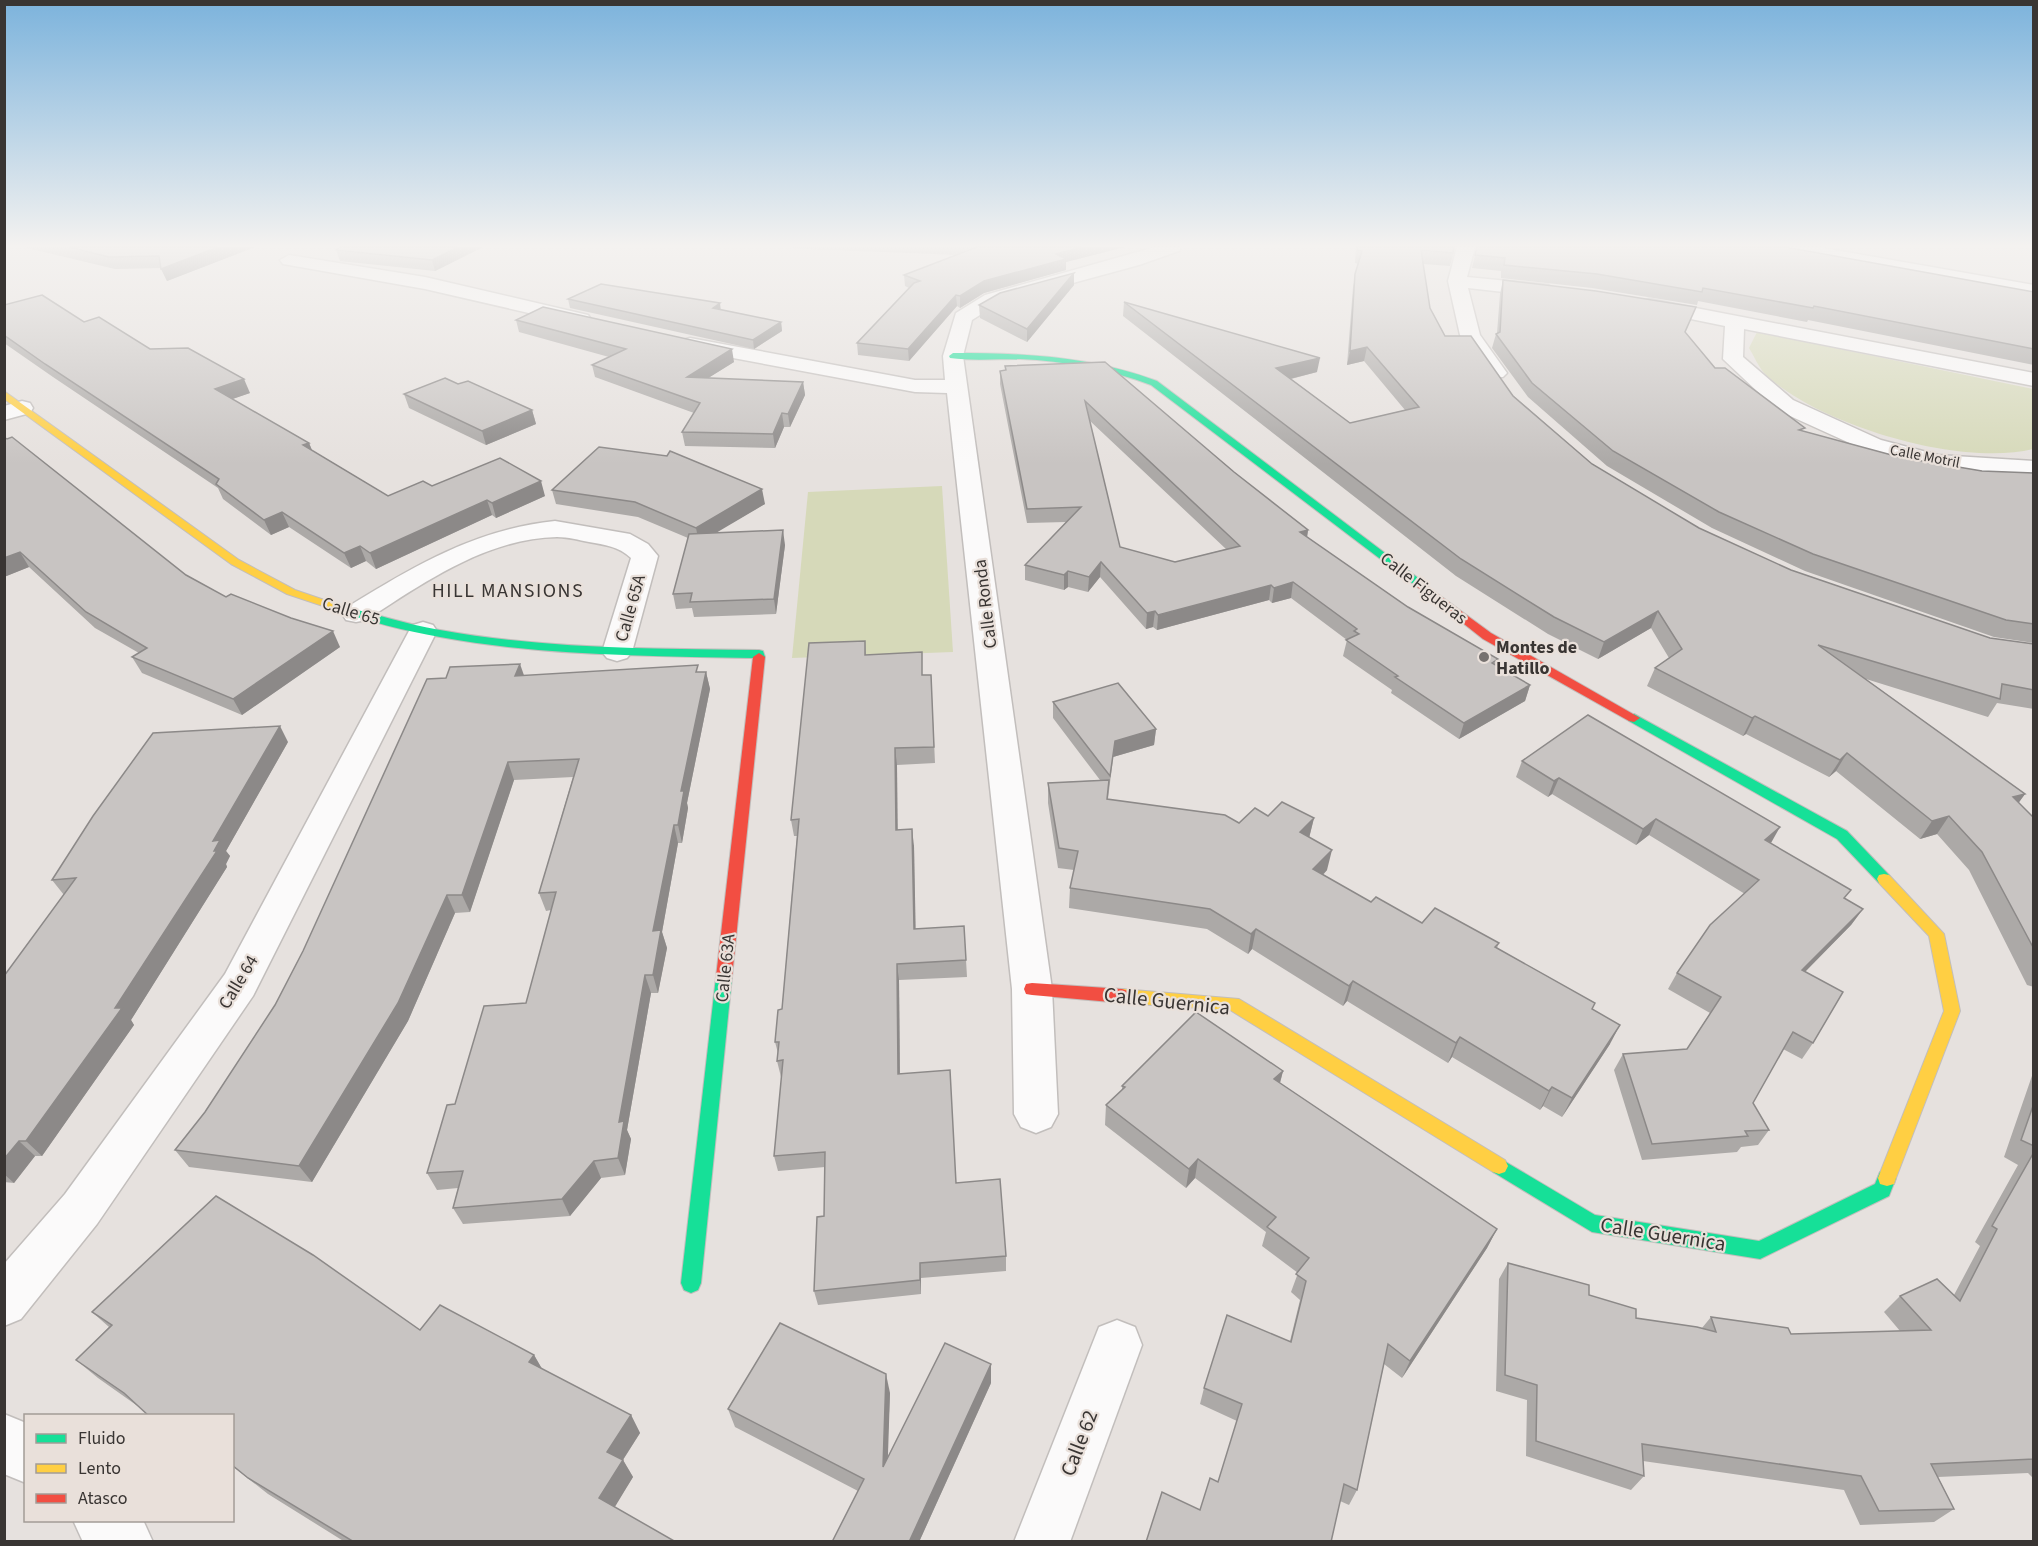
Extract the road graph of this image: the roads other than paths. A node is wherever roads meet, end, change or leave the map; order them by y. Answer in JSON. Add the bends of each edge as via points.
{"nodes":[{"id":1,"x":581,"y":319,"type":"edge"},
{"id":2,"x":962,"y":319,"type":"edge"},
{"id":3,"x":1466,"y":319,"type":"edge"},
{"id":4,"x":1730,"y":319,"type":"edge"},
{"id":5,"x":1735,"y":320,"type":"junction"},
{"id":6,"x":598,"y":323,"type":"edge"},
{"id":7,"x":667,"y":338,"type":"edge"},
{"id":8,"x":953,"y":356,"type":"junction"},
{"id":9,"x":2034,"y":380,"type":"edge"},
{"id":10,"x":958,"y":387,"type":"junction"},
{"id":11,"x":4,"y":394,"type":"edge"},
{"id":12,"x":1512,"y":396,"type":"edge"},
{"id":13,"x":13,"y":411,"type":"edge"},
{"id":14,"x":2034,"y":468,"type":"edge"},
{"id":15,"x":356,"y":614,"type":"junction"},
{"id":16,"x":423,"y":631,"type":"junction"},
{"id":17,"x":617,"y":652,"type":"junction"},
{"id":18,"x":759,"y":654,"type":"joint"},
{"id":19,"x":1880,"y":876,"type":"joint"},
{"id":20,"x":1032,"y":989,"type":"junction"},
{"id":21,"x":1036,"y":1114,"type":"dead end"},
{"id":22,"x":691,"y":1283,"type":"dead end"},
{"id":23,"x":4,"y":1302,"type":"edge"},
{"id":24,"x":1116,"y":1345,"type":"dead end"},
{"id":25,"x":4,"y":1440,"type":"edge"},
{"id":26,"x":24,"y":1455,"type":"edge"},
{"id":27,"x":101,"y":1522,"type":"edge"},
{"id":28,"x":125,"y":1542,"type":"edge"},
{"id":29,"x":1042,"y":1542,"type":"edge"}],
"edges":[{"from":1,"to":6,"type":"street"},
{"from":2,"to":8,"type":"street","name":"Calle Ronda"},
{"from":3,"to":12,"type":"street","via":[[1470,335]]},
{"from":4,"to":5,"type":"street"},
{"from":5,"to":9,"type":"street"},
{"from":5,"to":14,"type":"street","name":"Calle Motril","via":[[1733,359],[1785,405],[1873,445],[1937,462]]},
{"from":7,"to":10,"type":"street","via":[[915,386]]},
{"from":8,"to":10,"type":"street","name":"Calle Ronda"},
{"from":8,"to":19,"type":"street","name":"Calle Figueras","via":[[1036,356],[1103,366],[1153,383],[1487,636],[1842,836]]},
{"from":10,"to":20,"type":"street","name":"Calle Ronda"},
{"from":11,"to":13,"type":"street","name":"Calle 65"},
{"from":13,"to":15,"type":"street","name":"Calle 65","via":[[242,567],[290,591]]},
{"from":15,"to":16,"type":"street","name":"Calle 65"},
{"from":15,"to":17,"type":"street","name":"Calle 65A","via":[[401,585],[491,541],[558,528],[631,542],[645,556]]},
{"from":16,"to":17,"type":"street","name":"Calle 65"},
{"from":16,"to":23,"type":"street","name":"Calle 64","via":[[239,985],[81,1209]]},
{"from":17,"to":18,"type":"street","name":"Calle 65"},
{"from":18,"to":22,"type":"street","name":"Calle 63A"},
{"from":19,"to":20,"type":"street","name":"Calle Guernica","via":[[1936,934],[1952,1011],[1882,1190],[1760,1250],[1592,1223],[1233,1004]]},
{"from":20,"to":21,"type":"street","name":"Calle Ronda"},
{"from":24,"to":29,"type":"street","name":"Calle 62"},
{"from":25,"to":26,"type":"street"},
{"from":27,"to":28,"type":"street"}]}
